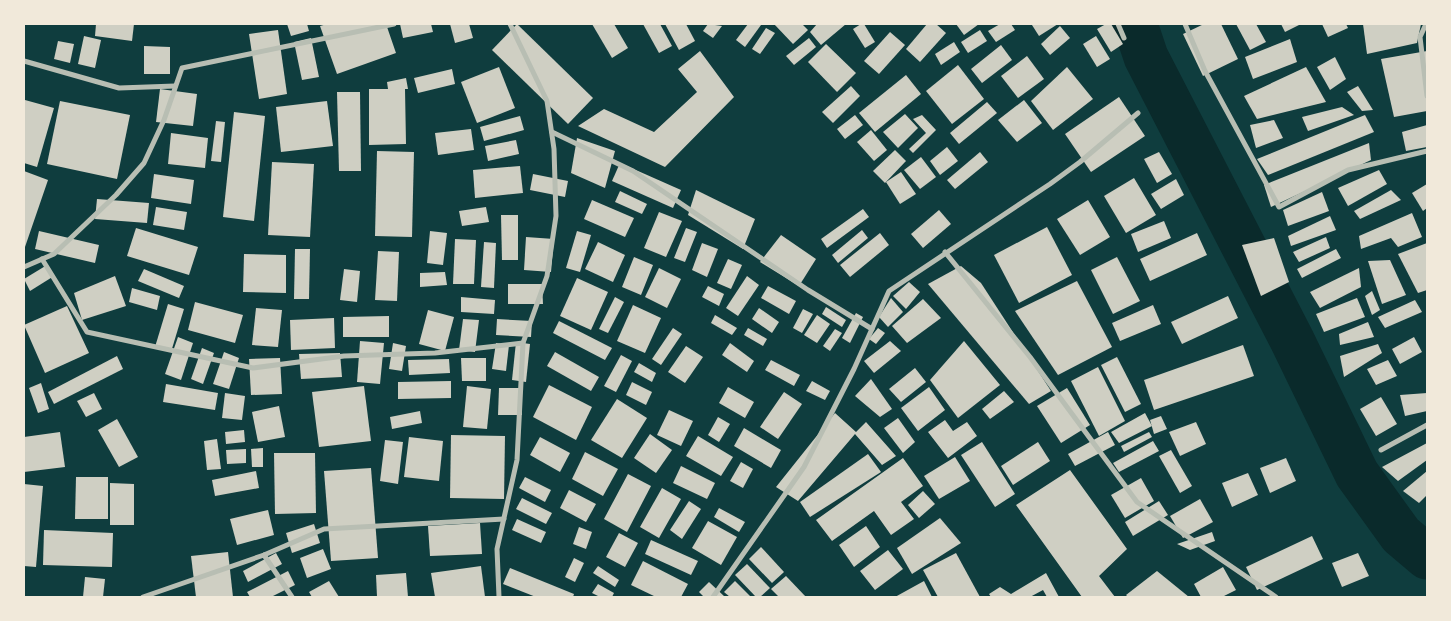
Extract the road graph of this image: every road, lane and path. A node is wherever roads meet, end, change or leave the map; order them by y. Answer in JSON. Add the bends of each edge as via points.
{"nodes":[{"id":1,"x":394,"y":24,"type":"edge"},
{"id":2,"x":510,"y":24,"type":"edge"},
{"id":3,"x":1118,"y":24,"type":"edge"},
{"id":4,"x":1185,"y":24,"type":"edge"},
{"id":5,"x":1426,"y":24,"type":"edge"},
{"id":6,"x":1124,"y":38,"type":"dead end"},
{"id":7,"x":24,"y":60,"type":"edge"},
{"id":8,"x":176,"y":86,"type":"junction"},
{"id":9,"x":1427,"y":96,"type":"edge"},
{"id":10,"x":1138,"y":113,"type":"dead end"},
{"id":11,"x":552,"y":132,"type":"junction"},
{"id":12,"x":1427,"y":151,"type":"edge"},
{"id":13,"x":945,"y":252,"type":"junction"},
{"id":14,"x":42,"y":259,"type":"junction"},
{"id":15,"x":24,"y":267,"type":"edge"},
{"id":16,"x":872,"y":329,"type":"junction"},
{"id":17,"x":523,"y":343,"type":"junction"},
{"id":18,"x":1427,"y":425,"type":"edge"},
{"id":19,"x":1381,"y":450,"type":"dead end"},
{"id":20,"x":504,"y":520,"type":"junction"},
{"id":21,"x":264,"y":554,"type":"junction"},
{"id":22,"x":143,"y":597,"type":"edge"},
{"id":23,"x":292,"y":597,"type":"edge"},
{"id":24,"x":499,"y":597,"type":"edge"},
{"id":25,"x":713,"y":597,"type":"edge"},
{"id":26,"x":1276,"y":597,"type":"edge"}],
"edges":[{"from":1,"to":8,"type":"street","via":[[182,68]]},
{"from":2,"to":11,"type":"street","via":[[547,101]]},
{"from":3,"to":6,"type":"street"},
{"from":4,"to":12,"type":"street","via":[[1205,71],[1279,208],[1348,170]]},
{"from":5,"to":9,"type":"street","via":[[1420,37]]},
{"from":7,"to":8,"type":"street","via":[[118,88]]},
{"from":8,"to":14,"type":"street","via":[[144,162],[116,195],[54,254]]},
{"from":10,"to":13,"type":"street","via":[[1050,184]]},
{"from":11,"to":16,"type":"street","via":[[632,172]]},
{"from":11,"to":17,"type":"street","via":[[556,216],[546,276]]},
{"from":13,"to":16,"type":"street","via":[[888,291]]},
{"from":13,"to":26,"type":"street","via":[[1030,357],[1137,502]]},
{"from":14,"to":15,"type":"street"},
{"from":14,"to":17,"type":"street","via":[[87,332],[253,368],[344,356],[435,353]]},
{"from":16,"to":25,"type":"street","via":[[804,467]]},
{"from":17,"to":20,"type":"street","via":[[517,460]]},
{"from":18,"to":19,"type":"street"},
{"from":20,"to":21,"type":"street","via":[[324,529]]},
{"from":20,"to":24,"type":"street","via":[[497,549]]},
{"from":21,"to":22,"type":"street"},
{"from":21,"to":23,"type":"street"}]}
